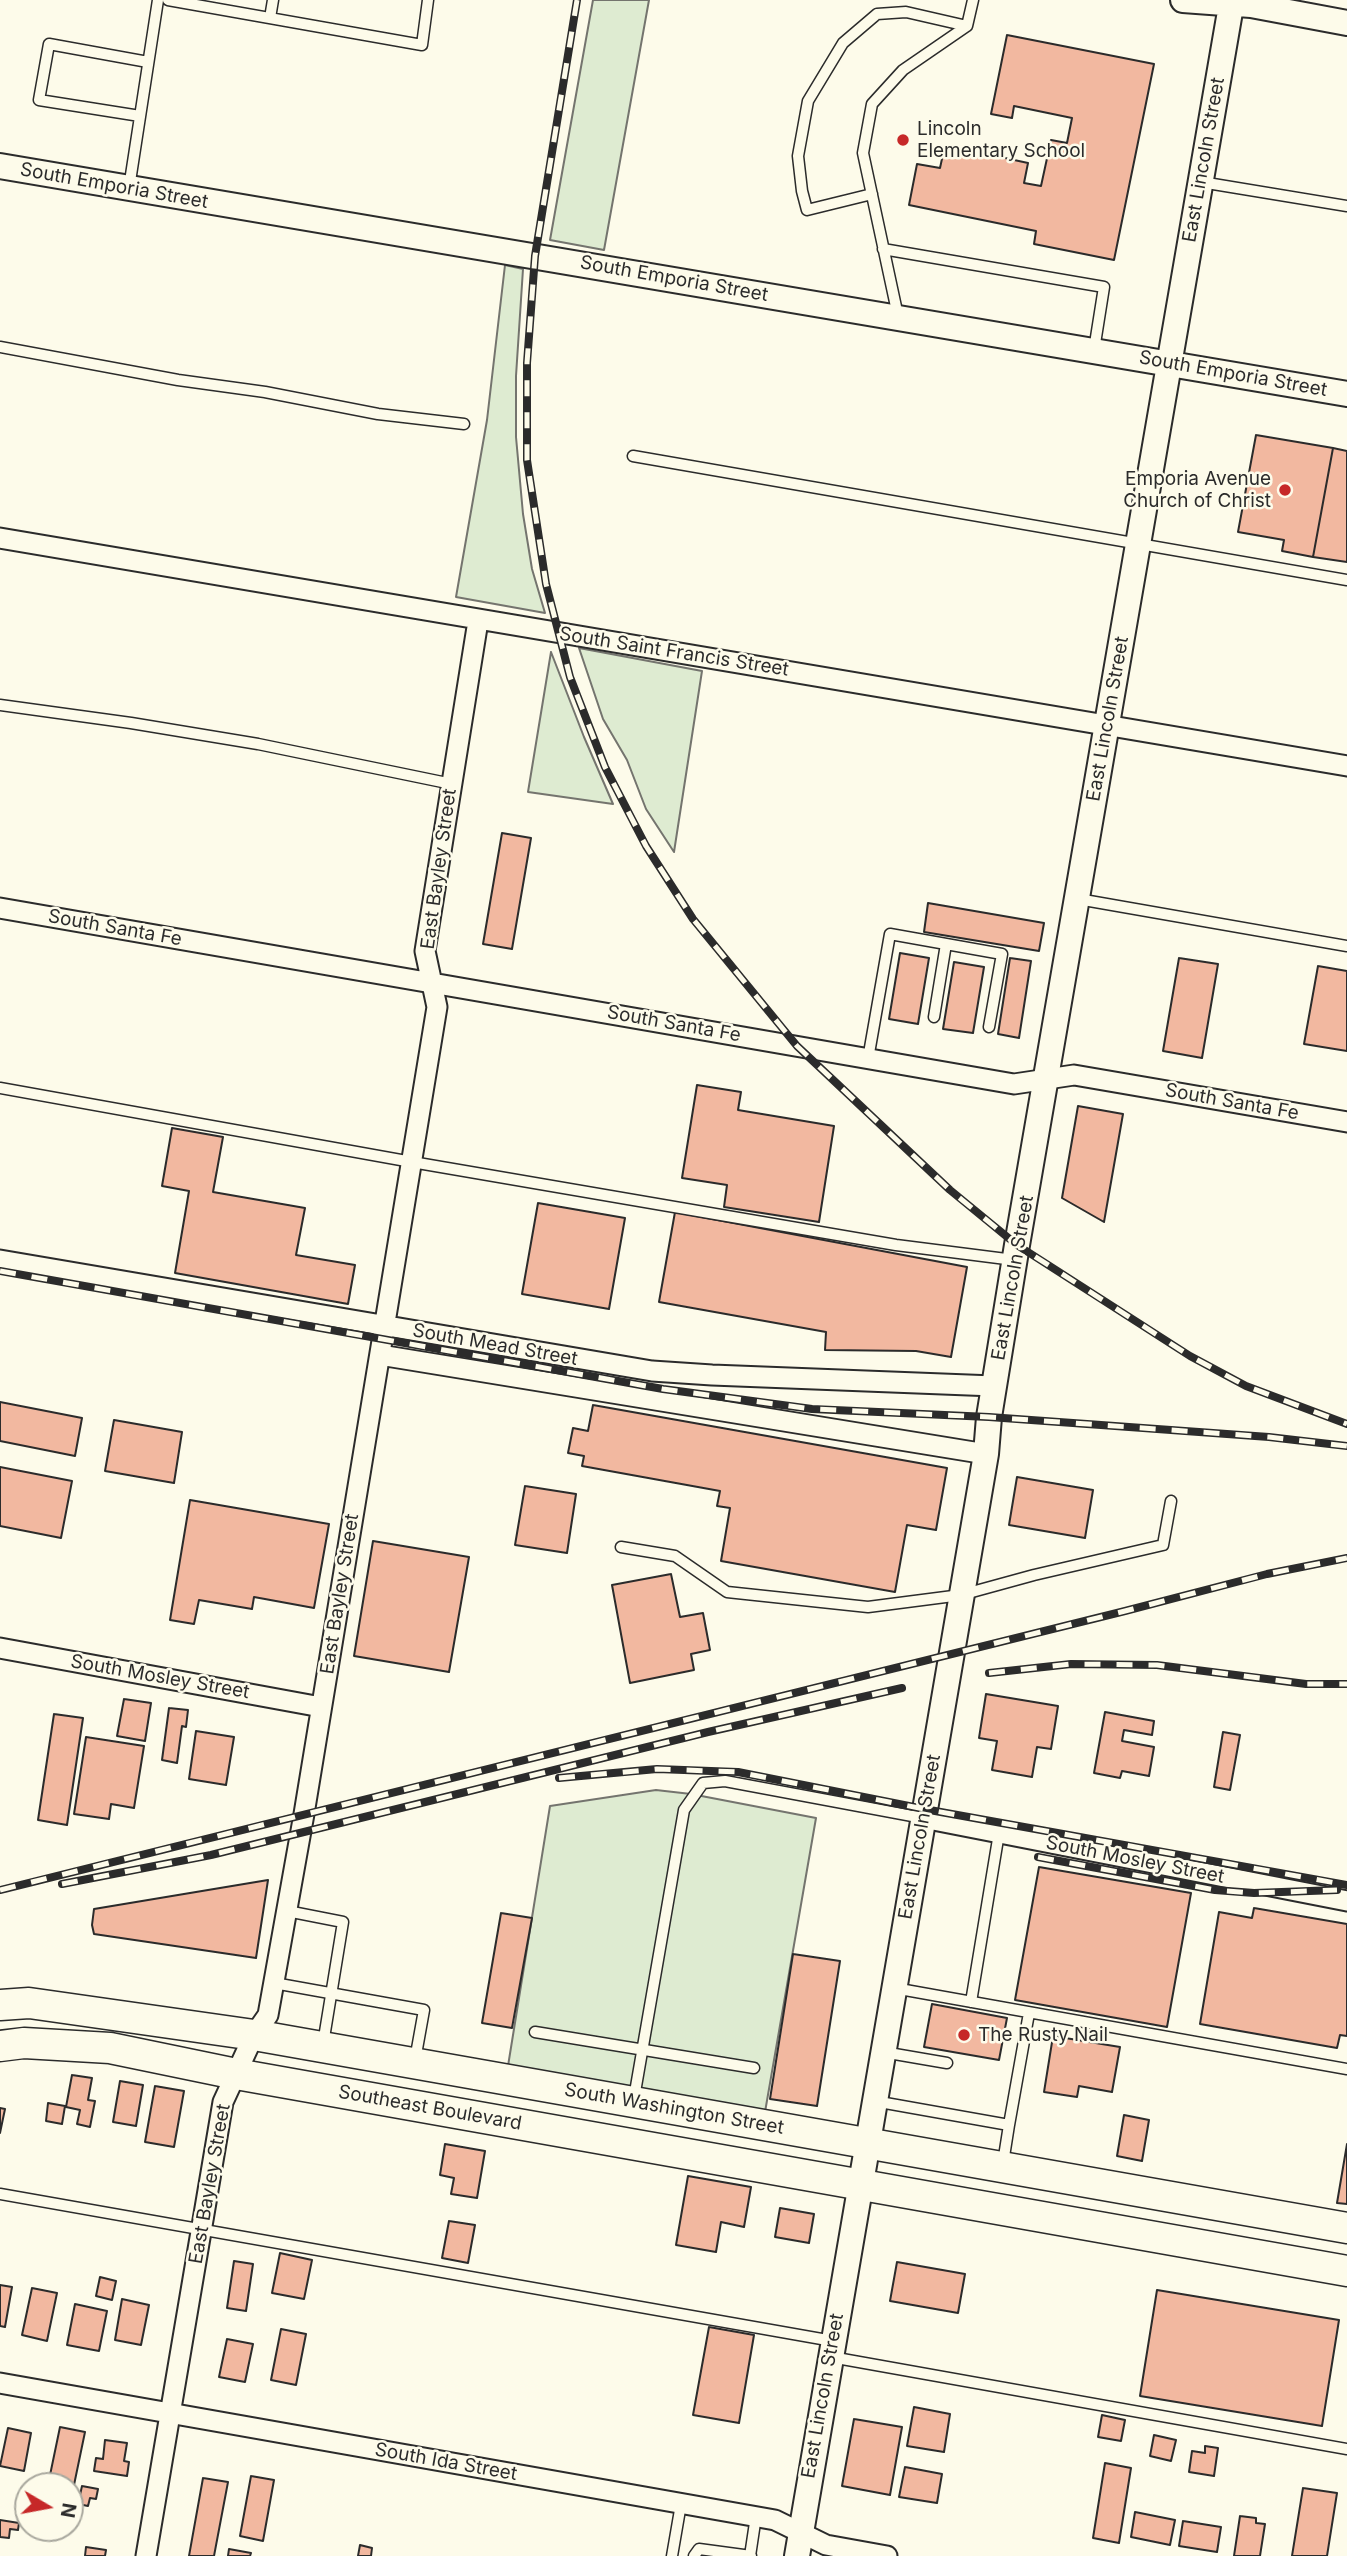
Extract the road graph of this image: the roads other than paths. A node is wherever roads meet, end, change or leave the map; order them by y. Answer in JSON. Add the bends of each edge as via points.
{"nodes":[{"id":1,"x":158,"y":0,"type":"edge"},
{"id":2,"x":168,"y":0,"type":"edge"},
{"id":3,"x":273,"y":0,"type":"edge"},
{"id":4,"x":428,"y":0,"type":"edge"},
{"id":5,"x":973,"y":0,"type":"edge"},
{"id":6,"x":1183,"y":0,"type":"edge"},
{"id":7,"x":1231,"y":2,"type":"edge"},
{"id":8,"x":270,"y":18,"type":"junction"},
{"id":9,"x":1347,"y":23,"type":"edge"},
{"id":10,"x":967,"y":26,"type":"junction"},
{"id":11,"x":148,"y":62,"type":"junction"},
{"id":12,"x":140,"y":116,"type":"junction"},
{"id":13,"x":0,"y":166,"type":"edge"},
{"id":14,"x":1200,"y":182,"type":"junction"},
{"id":15,"x":129,"y":188,"type":"junction"},
{"id":16,"x":872,"y":194,"type":"junction"},
{"id":17,"x":1347,"y":206,"type":"edge"},
{"id":18,"x":883,"y":249,"type":"junction"},
{"id":19,"x":898,"y":317,"type":"junction"},
{"id":20,"x":0,"y":347,"type":"edge"},
{"id":21,"x":1094,"y":350,"type":"junction"},
{"id":22,"x":1170,"y":363,"type":"junction"},
{"id":23,"x":1347,"y":394,"type":"edge"},
{"id":24,"x":464,"y":424,"type":"dead end"},
{"id":25,"x":633,"y":456,"type":"dead end"},
{"id":26,"x":0,"y":538,"type":"edge"},
{"id":27,"x":1138,"y":545,"type":"junction"},
{"id":28,"x":1347,"y":580,"type":"edge"},
{"id":29,"x":478,"y":621,"type":"junction"},
{"id":30,"x":0,"y":705,"type":"edge"},
{"id":31,"x":1107,"y":724,"type":"junction"},
{"id":32,"x":1347,"y":766,"type":"edge"},
{"id":33,"x":452,"y":784,"type":"junction"},
{"id":34,"x":1078,"y":898,"type":"junction"},
{"id":35,"x":0,"y":908,"type":"edge"},
{"id":36,"x":946,"y":944,"type":"junction"},
{"id":37,"x":1347,"y":946,"type":"edge"},
{"id":38,"x":431,"y":982,"type":"junction"},
{"id":39,"x":934,"y":1017,"type":"dead end"},
{"id":40,"x":989,"y":1027,"type":"dead end"},
{"id":41,"x":868,"y":1059,"type":"junction"},
{"id":42,"x":1048,"y":1079,"type":"junction"},
{"id":43,"x":0,"y":1088,"type":"edge"},
{"id":44,"x":1347,"y":1122,"type":"edge"},
{"id":45,"x":412,"y":1162,"type":"junction"},
{"id":46,"x":0,"y":1260,"type":"edge"},
{"id":47,"x":1015,"y":1261,"type":"junction"},
{"id":48,"x":384,"y":1327,"type":"junction"},
{"id":49,"x":380,"y":1355,"type":"junction"},
{"id":50,"x":994,"y":1386,"type":"junction"},
{"id":51,"x":986,"y":1454,"type":"junction"},
{"id":52,"x":1171,"y":1501,"type":"dead end"},
{"id":53,"x":621,"y":1547,"type":"dead end"},
{"id":54,"x":961,"y":1595,"type":"junction"},
{"id":55,"x":0,"y":1648,"type":"edge"},
{"id":56,"x":321,"y":1707,"type":"junction"},
{"id":57,"x":923,"y":1818,"type":"junction"},
{"id":58,"x":999,"y":1833,"type":"junction"},
{"id":59,"x":1347,"y":1901,"type":"edge"},
{"id":60,"x":287,"y":1912,"type":"junction"},
{"id":61,"x":274,"y":1983,"type":"junction"},
{"id":62,"x":893,"y":1988,"type":"junction"},
{"id":63,"x":332,"y":1993,"type":"junction"},
{"id":64,"x":0,"y":1994,"type":"edge"},
{"id":65,"x":971,"y":2002,"type":"junction"},
{"id":66,"x":29,"y":2003,"type":"junction"},
{"id":67,"x":0,"y":2005,"type":"edge"},
{"id":68,"x":1029,"y":2013,"type":"junction"},
{"id":69,"x":535,"y":2032,"type":"dead end"},
{"id":70,"x":254,"y":2035,"type":"junction"},
{"id":71,"x":0,"y":2046,"type":"edge"},
{"id":72,"x":323,"y":2047,"type":"junction"},
{"id":73,"x":642,"y":2049,"type":"junction"},
{"id":74,"x":882,"y":2052,"type":"junction"},
{"id":75,"x":415,"y":2063,"type":"junction"},
{"id":76,"x":947,"y":2063,"type":"dead end"},
{"id":77,"x":754,"y":2068,"type":"dead end"},
{"id":78,"x":1347,"y":2069,"type":"edge"},
{"id":79,"x":236,"y":2074,"type":"junction"},
{"id":80,"x":633,"y":2101,"type":"junction"},
{"id":81,"x":873,"y":2101,"type":"junction"},
{"id":82,"x":1009,"y":2125,"type":"junction"},
{"id":83,"x":866,"y":2142,"type":"junction"},
{"id":84,"x":1002,"y":2166,"type":"junction"},
{"id":85,"x":859,"y":2184,"type":"junction"},
{"id":86,"x":0,"y":2194,"type":"edge"},
{"id":87,"x":1347,"y":2228,"type":"edge"},
{"id":88,"x":201,"y":2230,"type":"junction"},
{"id":89,"x":1347,"y":2271,"type":"edge"},
{"id":90,"x":831,"y":2349,"type":"junction"},
{"id":91,"x":0,"y":2383,"type":"edge"},
{"id":92,"x":170,"y":2413,"type":"junction"},
{"id":93,"x":1347,"y":2449,"type":"edge"},
{"id":94,"x":681,"y":2504,"type":"junction"},
{"id":95,"x":756,"y":2516,"type":"junction"},
{"id":96,"x":798,"y":2544,"type":"edge"},
{"id":97,"x":146,"y":2556,"type":"edge"},
{"id":98,"x":672,"y":2556,"type":"edge"},
{"id":99,"x":694,"y":2556,"type":"edge"},
{"id":100,"x":750,"y":2556,"type":"edge"},
{"id":101,"x":887,"y":2556,"type":"edge"}],
"edges":[{"from":1,"to":11,"type":"lane"},
{"from":2,"to":8,"type":"lane"},
{"from":3,"to":8,"type":"lane"},
{"from":4,"to":8,"type":"lane","via":[[422,45]]},
{"from":5,"to":10,"type":"lane"},
{"from":6,"to":7,"type":"street"},
{"from":7,"to":9,"type":"street"},
{"from":7,"to":14,"type":"street","name":"East Lincoln Street"},
{"from":10,"to":16,"type":"lane","via":[[903,70],[872,104],[863,153]]},
{"from":10,"to":16,"type":"lane","via":[[906,12],[877,14],[843,43],[808,101],[798,156],[807,210]]},
{"from":11,"to":12,"type":"lane"},
{"from":11,"to":12,"type":"lane","via":[[48,44],[39,100]]},
{"from":12,"to":15,"type":"lane"},
{"from":13,"to":15,"type":"street","name":"South Emporia Street"},
{"from":14,"to":17,"type":"lane"},
{"from":14,"to":22,"type":"street","name":"East Lincoln Street"},
{"from":15,"to":19,"type":"street","name":"South Emporia Street"},
{"from":16,"to":18,"type":"lane"},
{"from":18,"to":19,"type":"lane"},
{"from":18,"to":21,"type":"lane","via":[[1104,287]]},
{"from":19,"to":21,"type":"street","name":"South Emporia Street"},
{"from":20,"to":24,"type":"lane","via":[[378,414]]},
{"from":21,"to":22,"type":"street","name":"South Emporia Street"},
{"from":22,"to":23,"type":"street","name":"South Emporia Street"},
{"from":22,"to":27,"type":"street","name":"East Lincoln Street"},
{"from":25,"to":27,"type":"lane"},
{"from":26,"to":29,"type":"street","name":"South Saint Francis Street"},
{"from":27,"to":28,"type":"lane"},
{"from":27,"to":31,"type":"street","name":"East Lincoln Street"},
{"from":29,"to":31,"type":"street","name":"South Saint Francis Street"},
{"from":29,"to":33,"type":"street","name":"East Bayley Street"},
{"from":30,"to":33,"type":"lane","via":[[258,744]]},
{"from":31,"to":32,"type":"street","name":"South Saint Francis Street"},
{"from":31,"to":34,"type":"street","name":"East Lincoln Street"},
{"from":33,"to":38,"type":"street","name":"East Bayley Street","via":[[425,951]]},
{"from":34,"to":37,"type":"lane"},
{"from":34,"to":42,"type":"street","name":"East Lincoln Street"},
{"from":35,"to":38,"type":"street","name":"South Santa Fe"},
{"from":36,"to":39,"type":"lane"},
{"from":36,"to":40,"type":"lane","via":[[1002,954]]},
{"from":36,"to":41,"type":"lane","via":[[890,934]]},
{"from":38,"to":41,"type":"street","name":"South Santa Fe"},
{"from":38,"to":45,"type":"street","name":"East Bayley Street","via":[[437,1007]]},
{"from":41,"to":42,"type":"street","name":"South Santa Fe","via":[[1014,1084]]},
{"from":42,"to":44,"type":"street","name":"South Santa Fe","via":[[1074,1075]]},
{"from":42,"to":47,"type":"street","name":"East Lincoln Street"},
{"from":43,"to":45,"type":"lane"},
{"from":45,"to":47,"type":"lane"},
{"from":45,"to":48,"type":"street","name":"East Bayley Street"},
{"from":46,"to":48,"type":"street","name":"South Mead Street"},
{"from":47,"to":50,"type":"street","name":"East Lincoln Street"},
{"from":48,"to":49,"type":"street","name":"East Bayley Street"},
{"from":48,"to":50,"type":"street","name":"South Mead Street","via":[[652,1371]]},
{"from":49,"to":51,"type":"street","name":"South Mead Street"},
{"from":49,"to":56,"type":"street","name":"East Bayley Street"},
{"from":50,"to":51,"type":"street","name":"East Lincoln Street"},
{"from":51,"to":54,"type":"street","name":"East Lincoln Street"},
{"from":52,"to":54,"type":"lane","via":[[1163,1545]]},
{"from":53,"to":54,"type":"lane","via":[[675,1556],[727,1591],[868,1607]]},
{"from":54,"to":57,"type":"street","name":"East Lincoln Street"},
{"from":55,"to":56,"type":"street","name":"South Mosley Street"},
{"from":56,"to":60,"type":"street","name":"East Bayley Street"},
{"from":57,"to":58,"type":"street","name":"South Mosley Street"},
{"from":57,"to":62,"type":"street","name":"East Lincoln Street"},
{"from":57,"to":73,"type":"lane","via":[[725,1781],[703,1783],[684,1810]]},
{"from":58,"to":59,"type":"street","name":"South Mosley Street"},
{"from":58,"to":65,"type":"lane"},
{"from":60,"to":61,"type":"street","name":"East Bayley Street"},
{"from":60,"to":63,"type":"lane","via":[[344,1922]]},
{"from":61,"to":63,"type":"lane"},
{"from":61,"to":70,"type":"street","name":"East Bayley Street","via":[[268,2015]]},
{"from":62,"to":65,"type":"lane"},
{"from":62,"to":74,"type":"street","name":"East Lincoln Street"},
{"from":63,"to":72,"type":"lane"},
{"from":63,"to":75,"type":"lane","via":[[424,2010]]},
{"from":64,"to":66,"type":"street","name":"South Washington Street"},
{"from":65,"to":68,"type":"lane"},
{"from":66,"to":67,"type":"main road"},
{"from":66,"to":70,"type":"main road","name":"South Washington Street"},
{"from":68,"to":78,"type":"lane"},
{"from":68,"to":82,"type":"lane"},
{"from":69,"to":73,"type":"lane"},
{"from":70,"to":72,"type":"main road","name":"South Washington Street"},
{"from":70,"to":79,"type":"street","name":"East Bayley Street"},
{"from":71,"to":79,"type":"main road","name":"Southeast Boulevard","via":[[110,2048]]},
{"from":72,"to":75,"type":"main road","name":"South Washington Street"},
{"from":73,"to":77,"type":"lane"},
{"from":73,"to":80,"type":"lane"},
{"from":74,"to":76,"type":"lane"},
{"from":74,"to":81,"type":"street","name":"East Lincoln Street"},
{"from":75,"to":80,"type":"main road","name":"South Washington Street"},
{"from":79,"to":85,"type":"main road","name":"Southeast Boulevard"},
{"from":79,"to":88,"type":"street","name":"East Bayley Street","via":[[223,2102]]},
{"from":80,"to":83,"type":"main road","name":"South Washington Street"},
{"from":81,"to":82,"type":"lane"},
{"from":81,"to":83,"type":"street","name":"East Lincoln Street"},
{"from":82,"to":84,"type":"lane"},
{"from":83,"to":84,"type":"main road","name":"South Washington Street"},
{"from":83,"to":85,"type":"street","name":"East Lincoln Street"},
{"from":84,"to":87,"type":"main road","name":"South Washington Street"},
{"from":85,"to":89,"type":"main road"},
{"from":85,"to":90,"type":"street","name":"East Lincoln Street"},
{"from":86,"to":88,"type":"lane"},
{"from":88,"to":90,"type":"lane"},
{"from":88,"to":92,"type":"street","name":"East Bayley Street"},
{"from":90,"to":93,"type":"lane"},
{"from":90,"to":96,"type":"street","name":"East Lincoln Street"},
{"from":91,"to":92,"type":"street","name":"South Ida Street"},
{"from":92,"to":94,"type":"street","name":"South Ida Street"},
{"from":92,"to":97,"type":"street","name":"East Bayley Street"},
{"from":94,"to":95,"type":"street","name":"South Ida Street"},
{"from":94,"to":98,"type":"lane"},
{"from":95,"to":96,"type":"street","name":"South Ida Street","via":[[775,2520]]},
{"from":95,"to":100,"type":"lane"},
{"from":96,"to":101,"type":"street","name":"South Ida Street"},
{"from":99,"to":100,"type":"lane","via":[[699,2549]]}]}
